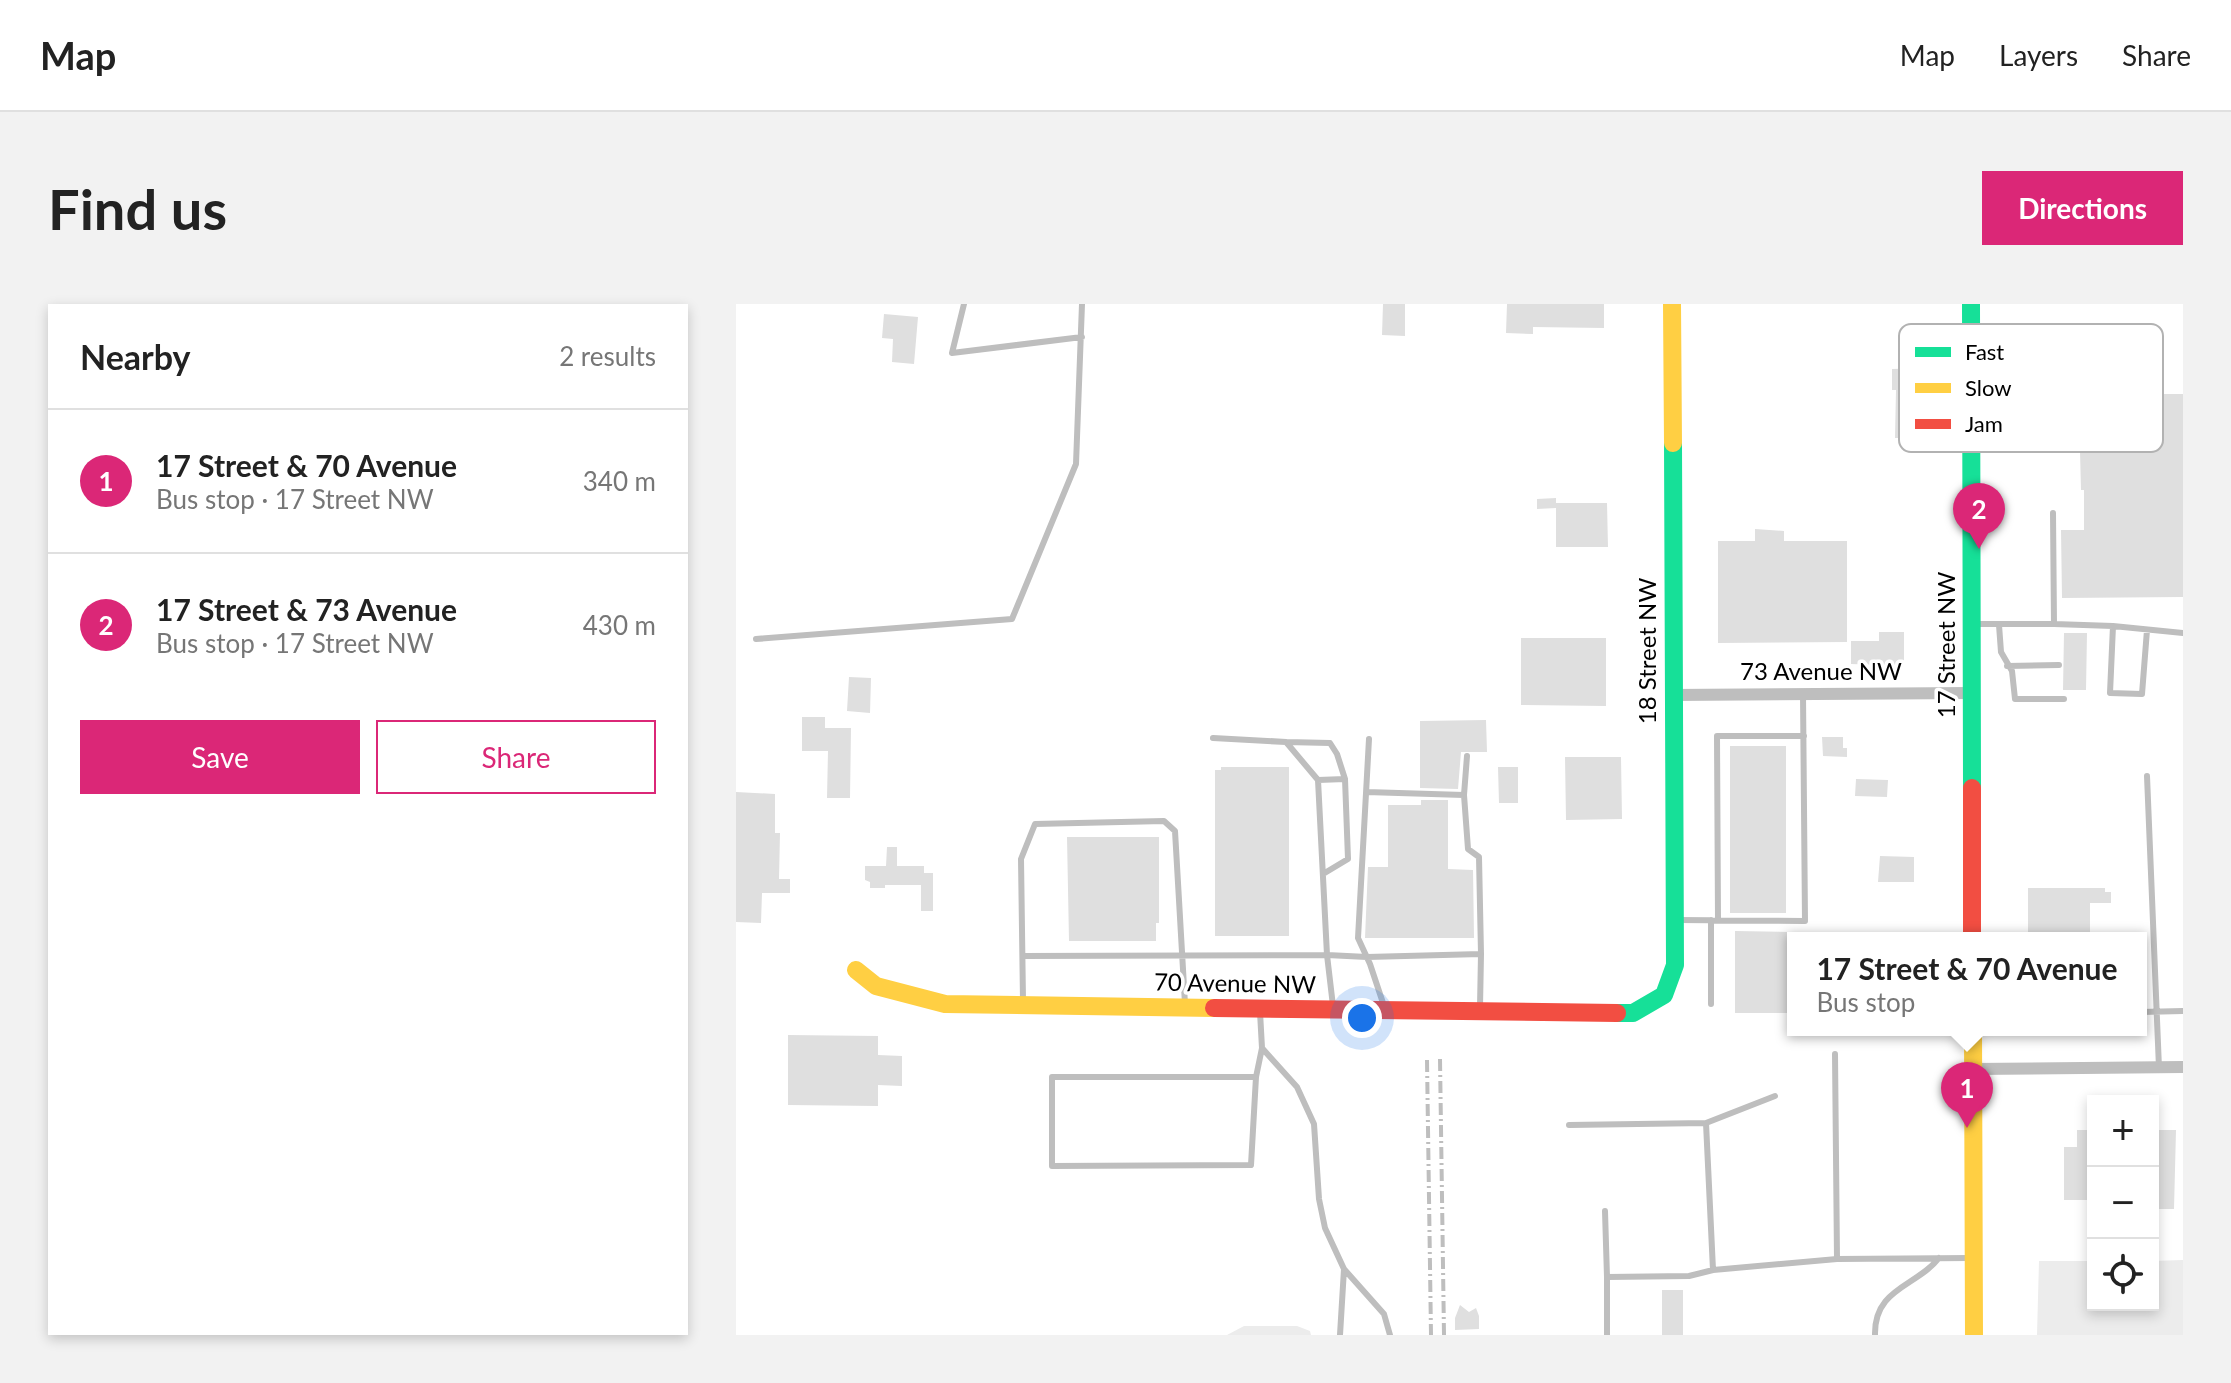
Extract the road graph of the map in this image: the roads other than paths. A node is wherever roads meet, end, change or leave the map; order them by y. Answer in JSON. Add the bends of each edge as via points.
{"nodes":[{"id":1,"x":964,"y":304,"type":"edge"},
{"id":2,"x":1082,"y":304,"type":"edge"},
{"id":3,"x":1672,"y":304,"type":"edge"},
{"id":4,"x":1082,"y":337,"type":"junction"},
{"id":5,"x":1971,"y":452,"type":"edge"},
{"id":6,"x":2053,"y":513,"type":"dead end"},
{"id":7,"x":1971,"y":624,"type":"junction"},
{"id":8,"x":2054,"y":624,"type":"junction"},
{"id":9,"x":1999,"y":625,"type":"junction"},
{"id":10,"x":2113,"y":626,"type":"junction"},
{"id":11,"x":2147,"y":630,"type":"junction"},
{"id":12,"x":2183,"y":633,"type":"edge"},
{"id":13,"x":756,"y":639,"type":"dead end"},
{"id":14,"x":2059,"y":665,"type":"dead end"},
{"id":15,"x":2007,"y":666,"type":"junction"},
{"id":16,"x":1971,"y":693,"type":"junction"},
{"id":17,"x":1803,"y":694,"type":"junction"},
{"id":18,"x":1672,"y":695,"type":"junction"},
{"id":19,"x":2064,"y":699,"type":"dead end"},
{"id":20,"x":1804,"y":736,"type":"junction"},
{"id":21,"x":1213,"y":738,"type":"dead end"},
{"id":22,"x":1369,"y":739,"type":"dead end"},
{"id":23,"x":1286,"y":742,"type":"junction"},
{"id":24,"x":1467,"y":756,"type":"dead end"},
{"id":25,"x":2147,"y":776,"type":"dead end"},
{"id":26,"x":1345,"y":779,"type":"junction"},
{"id":27,"x":1318,"y":780,"type":"junction"},
{"id":28,"x":1366,"y":792,"type":"junction"},
{"id":29,"x":1464,"y":795,"type":"junction"},
{"id":30,"x":1323,"y":874,"type":"junction"},
{"id":31,"x":1675,"y":920,"type":"junction"},
{"id":32,"x":1714,"y":920,"type":"junction"},
{"id":33,"x":1972,"y":932,"type":"edge"},
{"id":34,"x":1481,"y":954,"type":"junction"},
{"id":35,"x":1327,"y":955,"type":"junction"},
{"id":36,"x":1023,"y":956,"type":"junction"},
{"id":37,"x":1183,"y":956,"type":"junction"},
{"id":38,"x":1367,"y":957,"type":"junction"},
{"id":39,"x":856,"y":970,"type":"dead end"},
{"id":40,"x":1664,"y":995,"type":"joint"},
{"id":41,"x":1711,"y":1004,"type":"dead end"},
{"id":42,"x":1023,"y":1005,"type":"junction"},
{"id":43,"x":1186,"y":1007,"type":"junction"},
{"id":44,"x":1260,"y":1008,"type":"junction"},
{"id":45,"x":1333,"y":1009,"type":"junction"},
{"id":46,"x":1385,"y":1010,"type":"junction"},
{"id":47,"x":1480,"y":1011,"type":"junction"},
{"id":48,"x":2183,"y":1011,"type":"edge"},
{"id":49,"x":2147,"y":1012,"type":"edge"},
{"id":50,"x":2156,"y":1012,"type":"junction"},
{"id":51,"x":1973,"y":1036,"type":"edge"},
{"id":52,"x":1262,"y":1048,"type":"junction"},
{"id":53,"x":1835,"y":1054,"type":"dead end"},
{"id":54,"x":2183,"y":1067,"type":"edge"},
{"id":55,"x":2159,"y":1068,"type":"junction"},
{"id":56,"x":1973,"y":1069,"type":"junction"},
{"id":57,"x":1256,"y":1077,"type":"junction"},
{"id":58,"x":1775,"y":1096,"type":"dead end"},
{"id":59,"x":1706,"y":1123,"type":"junction"},
{"id":60,"x":1569,"y":1125,"type":"dead end"},
{"id":61,"x":1605,"y":1211,"type":"dead end"},
{"id":62,"x":1939,"y":1258,"type":"junction"},
{"id":63,"x":1973,"y":1258,"type":"junction"},
{"id":64,"x":1837,"y":1259,"type":"junction"},
{"id":65,"x":1344,"y":1269,"type":"junction"},
{"id":66,"x":1713,"y":1270,"type":"junction"},
{"id":67,"x":1607,"y":1277,"type":"junction"},
{"id":68,"x":1340,"y":1335,"type":"edge"},
{"id":69,"x":1390,"y":1335,"type":"edge"},
{"id":70,"x":1607,"y":1335,"type":"edge"},
{"id":71,"x":1875,"y":1335,"type":"edge"},
{"id":72,"x":1974,"y":1335,"type":"edge"}],
"edges":[{"from":1,"to":4,"type":"lane","via":[[952,353]]},
{"from":2,"to":4,"type":"lane"},
{"from":3,"to":18,"type":"street","name":"18 Street NW"},
{"from":4,"to":13,"type":"lane","via":[[1076,464],[1012,619]]},
{"from":5,"to":7,"type":"street","name":"17 Street NW"},
{"from":6,"to":8,"type":"lane"},
{"from":7,"to":9,"type":"lane"},
{"from":7,"to":16,"type":"street","name":"17 Street NW"},
{"from":8,"to":9,"type":"lane"},
{"from":8,"to":10,"type":"lane"},
{"from":9,"to":15,"type":"lane"},
{"from":10,"to":11,"type":"lane"},
{"from":10,"to":11,"type":"lane","via":[[2110,693],[2142,694]]},
{"from":11,"to":12,"type":"lane"},
{"from":14,"to":15,"type":"lane"},
{"from":15,"to":19,"type":"lane","via":[[2015,699]]},
{"from":16,"to":17,"type":"street","name":"73 Avenue NW"},
{"from":16,"to":33,"type":"street","name":"17 Street NW"},
{"from":17,"to":18,"type":"street","name":"73 Avenue NW"},
{"from":17,"to":20,"type":"lane"},
{"from":18,"to":31,"type":"street","name":"18 Street NW"},
{"from":20,"to":32,"type":"lane","via":[[1717,736]]},
{"from":20,"to":32,"type":"lane","via":[[1805,921]]},
{"from":21,"to":23,"type":"lane"},
{"from":22,"to":28,"type":"lane"},
{"from":23,"to":26,"type":"lane","via":[[1330,743]]},
{"from":23,"to":27,"type":"lane"},
{"from":24,"to":29,"type":"lane"},
{"from":25,"to":50,"type":"lane"},
{"from":26,"to":27,"type":"lane"},
{"from":26,"to":30,"type":"lane","via":[[1348,859]]},
{"from":27,"to":30,"type":"lane"},
{"from":28,"to":29,"type":"lane"},
{"from":28,"to":38,"type":"lane","via":[[1358,938]]},
{"from":29,"to":34,"type":"lane","via":[[1468,849],[1479,857]]},
{"from":30,"to":35,"type":"lane"},
{"from":31,"to":32,"type":"lane"},
{"from":31,"to":40,"type":"street","name":"18 Street NW","via":[[1675,965]]},
{"from":32,"to":41,"type":"lane"},
{"from":34,"to":38,"type":"lane"},
{"from":34,"to":47,"type":"lane"},
{"from":35,"to":37,"type":"lane"},
{"from":35,"to":38,"type":"lane"},
{"from":35,"to":45,"type":"lane"},
{"from":36,"to":37,"type":"lane"},
{"from":36,"to":37,"type":"lane","via":[[1021,859],[1035,824],[1164,821],[1175,831]]},
{"from":36,"to":42,"type":"lane"},
{"from":37,"to":43,"type":"lane"},
{"from":38,"to":46,"type":"lane"},
{"from":39,"to":42,"type":"street","name":"70 Avenue NW","via":[[876,986],[945,1004]]},
{"from":40,"to":47,"type":"street","name":"70 Avenue NW","via":[[1633,1013]]},
{"from":42,"to":43,"type":"street","name":"70 Avenue NW"},
{"from":43,"to":44,"type":"street","name":"70 Avenue NW"},
{"from":44,"to":45,"type":"street","name":"70 Avenue NW"},
{"from":44,"to":52,"type":"lane"},
{"from":45,"to":46,"type":"street","name":"70 Avenue NW"},
{"from":46,"to":47,"type":"street","name":"70 Avenue NW"},
{"from":48,"to":50,"type":"lane"},
{"from":49,"to":50,"type":"lane"},
{"from":50,"to":55,"type":"lane"},
{"from":51,"to":56,"type":"street"},
{"from":52,"to":57,"type":"lane"},
{"from":52,"to":65,"type":"lane","via":[[1297,1087],[1314,1124],[1320,1207]]},
{"from":53,"to":64,"type":"lane"},
{"from":54,"to":55,"type":"street"},
{"from":55,"to":56,"type":"street"},
{"from":56,"to":63,"type":"street"},
{"from":57,"to":57,"type":"lane","via":[[1251,1165],[1052,1166],[1052,1077]]},
{"from":58,"to":59,"type":"lane"},
{"from":59,"to":60,"type":"lane"},
{"from":59,"to":66,"type":"lane"},
{"from":61,"to":67,"type":"lane"},
{"from":62,"to":63,"type":"lane"},
{"from":62,"to":64,"type":"lane"},
{"from":62,"to":71,"type":"lane","via":[[1929,1271],[1891,1295],[1875,1319]]},
{"from":63,"to":72,"type":"street"},
{"from":64,"to":66,"type":"lane"},
{"from":65,"to":68,"type":"lane"},
{"from":65,"to":69,"type":"lane","via":[[1384,1314]]},
{"from":66,"to":67,"type":"lane","via":[[1689,1276]]},
{"from":67,"to":70,"type":"lane"}]}
